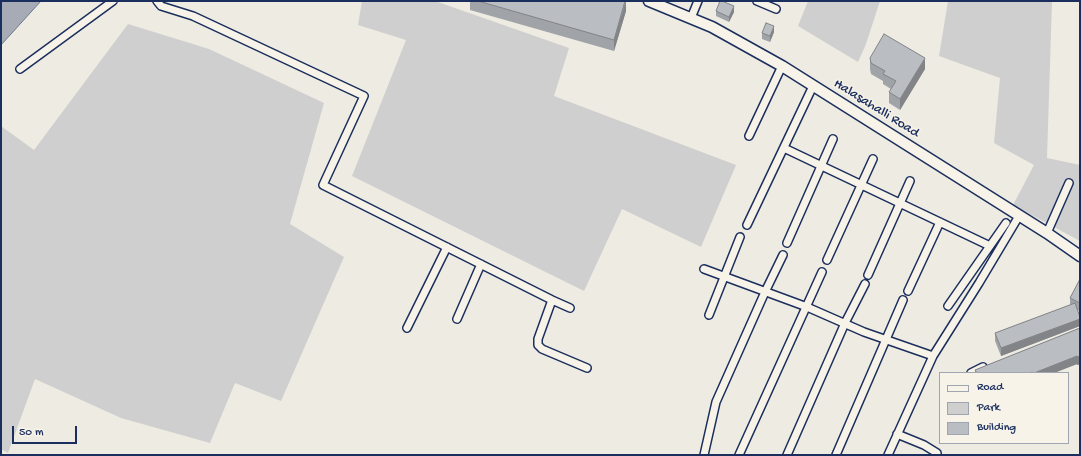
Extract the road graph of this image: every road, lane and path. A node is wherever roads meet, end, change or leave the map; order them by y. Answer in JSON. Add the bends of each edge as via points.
{"nodes":[{"id":1,"x":113,"y":1,"type":"edge"},
{"id":2,"x":157,"y":1,"type":"edge"},
{"id":3,"x":649,"y":1,"type":"edge"},
{"id":4,"x":698,"y":1,"type":"edge"},
{"id":5,"x":757,"y":1,"type":"edge"},
{"id":6,"x":776,"y":9,"type":"dead end"},
{"id":7,"x":690,"y":18,"type":"junction"},
{"id":8,"x":782,"y":66,"type":"junction"},
{"id":9,"x":20,"y":69,"type":"dead end"},
{"id":10,"x":813,"y":86,"type":"junction"},
{"id":11,"x":749,"y":136,"type":"dead end"},
{"id":12,"x":833,"y":140,"type":"dead end"},
{"id":13,"x":784,"y":148,"type":"junction"},
{"id":14,"x":873,"y":159,"type":"dead end"},
{"id":15,"x":821,"y":166,"type":"junction"},
{"id":16,"x":910,"y":181,"type":"dead end"},
{"id":17,"x":1069,"y":183,"type":"dead end"},
{"id":18,"x":861,"y":185,"type":"junction"},
{"id":19,"x":900,"y":203,"type":"junction"},
{"id":20,"x":1019,"y":216,"type":"junction"},
{"id":21,"x":940,"y":222,"type":"junction"},
{"id":22,"x":1006,"y":222,"type":"dead end"},
{"id":23,"x":747,"y":225,"type":"dead end"},
{"id":24,"x":1047,"y":233,"type":"junction"},
{"id":25,"x":740,"y":238,"type":"dead end"},
{"id":26,"x":787,"y":243,"type":"dead end"},
{"id":27,"x":990,"y":246,"type":"junction"},
{"id":28,"x":447,"y":247,"type":"junction"},
{"id":29,"x":783,"y":255,"type":"dead end"},
{"id":30,"x":1080,"y":256,"type":"edge"},
{"id":31,"x":827,"y":260,"type":"dead end"},
{"id":32,"x":481,"y":264,"type":"junction"},
{"id":33,"x":704,"y":269,"type":"dead end"},
{"id":34,"x":822,"y":272,"type":"dead end"},
{"id":35,"x":868,"y":275,"type":"dead end"},
{"id":36,"x":725,"y":276,"type":"junction"},
{"id":37,"x":865,"y":284,"type":"dead end"},
{"id":38,"x":908,"y":291,"type":"dead end"},
{"id":39,"x":765,"y":292,"type":"junction"},
{"id":40,"x":552,"y":300,"type":"junction"},
{"id":41,"x":903,"y":300,"type":"dead end"},
{"id":42,"x":948,"y":306,"type":"dead end"},
{"id":43,"x":807,"y":307,"type":"junction"},
{"id":44,"x":570,"y":308,"type":"dead end"},
{"id":45,"x":709,"y":315,"type":"dead end"},
{"id":46,"x":457,"y":319,"type":"dead end"},
{"id":47,"x":845,"y":323,"type":"junction"},
{"id":48,"x":407,"y":328,"type":"dead end"},
{"id":49,"x":886,"y":340,"type":"junction"},
{"id":50,"x":932,"y":356,"type":"junction"},
{"id":51,"x":988,"y":366,"type":"edge"},
{"id":52,"x":587,"y":368,"type":"dead end"},
{"id":53,"x":972,"y":372,"type":"edge"},
{"id":54,"x":897,"y":434,"type":"junction"},
{"id":55,"x":704,"y":455,"type":"edge"},
{"id":56,"x":739,"y":455,"type":"edge"},
{"id":57,"x":787,"y":455,"type":"edge"},
{"id":58,"x":836,"y":455,"type":"edge"},
{"id":59,"x":888,"y":455,"type":"edge"},
{"id":60,"x":937,"y":455,"type":"edge"}],
"edges":[{"from":1,"to":9,"type":"street"},
{"from":2,"to":28,"type":"street","via":[[161,6],[200,19],[364,96],[323,185]]},
{"from":3,"to":7,"type":"main road","name":"Halasahalli Road"},
{"from":4,"to":7,"type":"street"},
{"from":5,"to":6,"type":"street"},
{"from":7,"to":8,"type":"main road","name":"Halasahalli Road","via":[[712,27]]},
{"from":8,"to":10,"type":"main road","name":"Halasahalli Road"},
{"from":8,"to":11,"type":"street"},
{"from":10,"to":13,"type":"street"},
{"from":10,"to":20,"type":"main road","name":"Halasahalli Road"},
{"from":12,"to":15,"type":"street"},
{"from":13,"to":15,"type":"street"},
{"from":13,"to":23,"type":"street"},
{"from":14,"to":18,"type":"street"},
{"from":15,"to":18,"type":"street"},
{"from":15,"to":26,"type":"street"},
{"from":16,"to":19,"type":"street"},
{"from":17,"to":24,"type":"street"},
{"from":18,"to":19,"type":"street"},
{"from":18,"to":31,"type":"street"},
{"from":19,"to":21,"type":"street"},
{"from":19,"to":35,"type":"street"},
{"from":20,"to":24,"type":"main road","name":"Halasahalli Road"},
{"from":20,"to":50,"type":"street"},
{"from":21,"to":27,"type":"street"},
{"from":21,"to":38,"type":"street"},
{"from":22,"to":27,"type":"street"},
{"from":24,"to":30,"type":"main road","name":"Halasahalli Road"},
{"from":25,"to":36,"type":"street"},
{"from":27,"to":42,"type":"street"},
{"from":28,"to":32,"type":"street"},
{"from":28,"to":48,"type":"street"},
{"from":29,"to":39,"type":"street"},
{"from":32,"to":40,"type":"street"},
{"from":32,"to":46,"type":"street"},
{"from":33,"to":36,"type":"street"},
{"from":34,"to":43,"type":"street"},
{"from":36,"to":39,"type":"street"},
{"from":36,"to":45,"type":"street"},
{"from":37,"to":47,"type":"street"},
{"from":39,"to":43,"type":"street"},
{"from":39,"to":55,"type":"street","via":[[716,402]]},
{"from":40,"to":44,"type":"street"},
{"from":40,"to":52,"type":"street","via":[[538,346]]},
{"from":41,"to":49,"type":"street"},
{"from":43,"to":47,"type":"street"},
{"from":43,"to":56,"type":"street"},
{"from":47,"to":49,"type":"street"},
{"from":47,"to":57,"type":"street"},
{"from":49,"to":50,"type":"street"},
{"from":49,"to":58,"type":"street"},
{"from":50,"to":54,"type":"street"},
{"from":51,"to":53,"type":"street"},
{"from":54,"to":59,"type":"street"},
{"from":54,"to":60,"type":"street","via":[[924,445]]}]}
